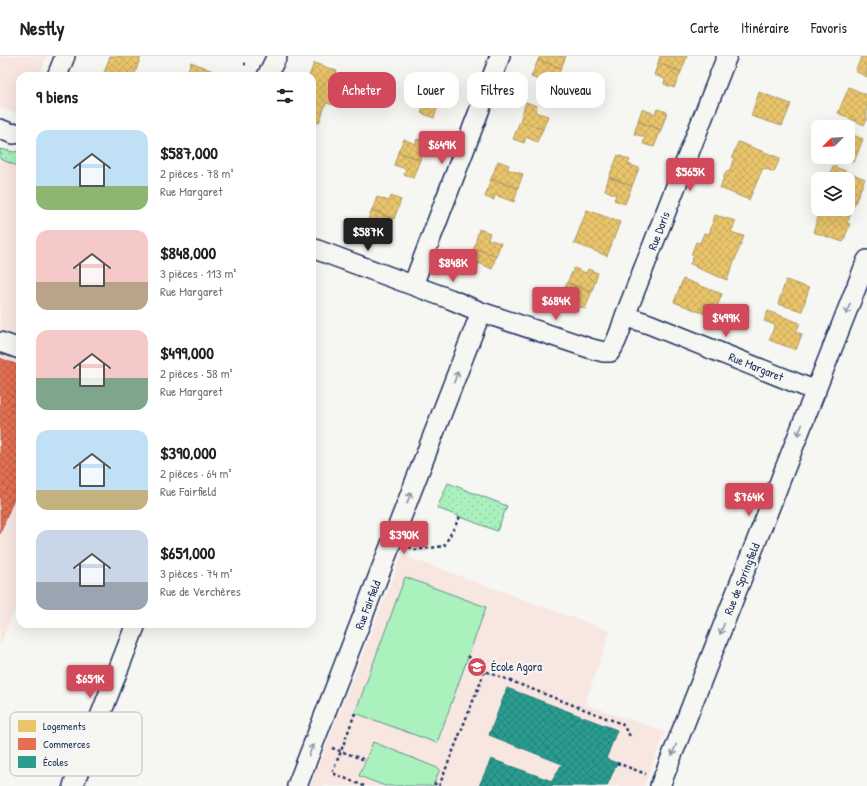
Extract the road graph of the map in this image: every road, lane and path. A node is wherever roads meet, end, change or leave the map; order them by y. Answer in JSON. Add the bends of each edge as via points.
{"nodes":[{"id":1,"x":65,"y":56,"type":"edge"},
{"id":2,"x":500,"y":56,"type":"edge"},
{"id":3,"x":727,"y":56,"type":"edge"},
{"id":4,"x":274,"y":57,"type":"edge"},
{"id":5,"x":59,"y":72,"type":"edge"},
{"id":6,"x":268,"y":72,"type":"edge"},
{"id":7,"x":0,"y":129,"type":"edge"},
{"id":8,"x":16,"y":134,"type":"edge"},
{"id":9,"x":316,"y":249,"type":"edge"},
{"id":10,"x":867,"y":260,"type":"edge"},
{"id":11,"x":413,"y":285,"type":"junction"},
{"id":12,"x":481,"y":312,"type":"junction"},
{"id":13,"x":625,"y":316,"type":"junction"},
{"id":14,"x":0,"y":342,"type":"edge"},
{"id":15,"x":16,"y":348,"type":"edge"},
{"id":16,"x":816,"y":391,"type":"junction"},
{"id":17,"x":460,"y":517,"type":"dead end"},
{"id":18,"x":406,"y":546,"type":"dead end"},
{"id":19,"x":134,"y":628,"type":"edge"},
{"id":20,"x":468,"y":656,"type":"dead end"},
{"id":21,"x":485,"y":671,"type":"junction"},
{"id":22,"x":102,"y":712,"type":"edge"},
{"id":23,"x":355,"y":713,"type":"dead end"},
{"id":24,"x":630,"y":736,"type":"dead end"},
{"id":25,"x":328,"y":747,"type":"dead end"},
{"id":26,"x":341,"y":751,"type":"junction"},
{"id":27,"x":365,"y":760,"type":"dead end"},
{"id":28,"x":617,"y":762,"type":"dead end"},
{"id":29,"x":646,"y":774,"type":"dead end"},
{"id":30,"x":77,"y":776,"type":"edge"},
{"id":31,"x":434,"y":784,"type":"dead end"},
{"id":32,"x":73,"y":786,"type":"edge"},
{"id":33,"x":297,"y":786,"type":"edge"},
{"id":34,"x":364,"y":786,"type":"edge"},
{"id":35,"x":438,"y":786,"type":"edge"},
{"id":36,"x":660,"y":786,"type":"edge"}],
"edges":[{"from":1,"to":5,"type":"street"},
{"from":2,"to":11,"type":"street"},
{"from":3,"to":13,"type":"street","name":"Rue Doris"},
{"from":4,"to":6,"type":"street"},
{"from":7,"to":8,"type":"street"},
{"from":9,"to":11,"type":"street"},
{"from":10,"to":16,"type":"street","name":"Rue de Springfield","one_way":true},
{"from":11,"to":12,"type":"street"},
{"from":12,"to":13,"type":"street","via":[[604,352],[610,352],[614,346]]},
{"from":33,"to":12,"type":"street","name":"Rue Fairfield","one_way":true},
{"from":13,"to":16,"type":"street","name":"Rue Margaret"},
{"from":14,"to":15,"type":"street"},
{"from":16,"to":36,"type":"street","name":"Rue de Springfield","one_way":true},
{"from":17,"to":18,"type":"path","via":[[444,546],[415,550]]},
{"from":19,"to":22,"type":"street"},
{"from":20,"to":21,"type":"path"},
{"from":21,"to":24,"type":"path","via":[[622,724]]},
{"from":21,"to":35,"type":"path"},
{"from":23,"to":26,"type":"path"},
{"from":25,"to":26,"type":"path"},
{"from":26,"to":27,"type":"path"},
{"from":26,"to":34,"type":"path","via":[[332,773]]},
{"from":28,"to":29,"type":"path"},
{"from":30,"to":32,"type":"street"},
{"from":31,"to":35,"type":"path"}]}
